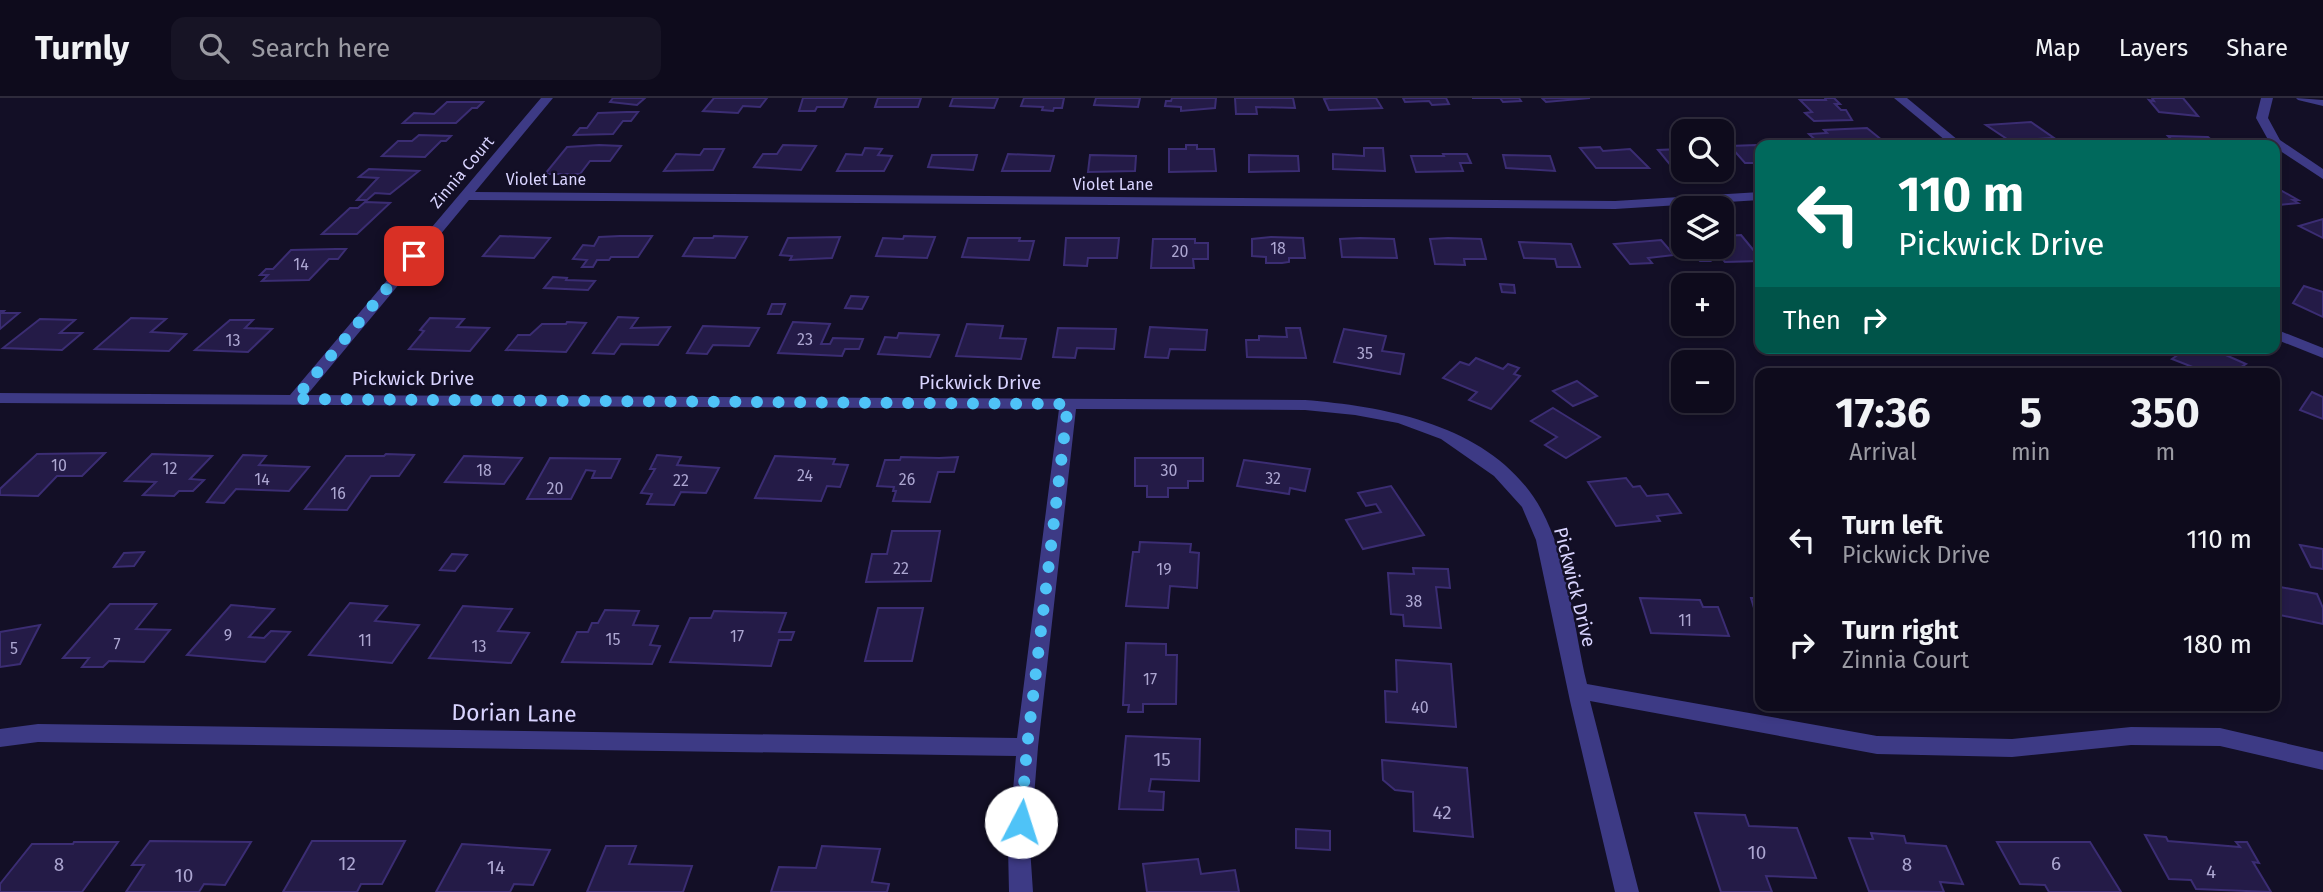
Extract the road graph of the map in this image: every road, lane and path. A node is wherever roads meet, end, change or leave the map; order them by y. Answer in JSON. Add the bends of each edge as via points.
{"nodes":[{"id":1,"x":547,"y":98,"type":"edge"},
{"id":2,"x":1900,"y":98,"type":"edge"},
{"id":3,"x":2267,"y":98,"type":"edge"},
{"id":4,"x":2302,"y":98,"type":"edge"},
{"id":5,"x":2323,"y":103,"type":"edge"},
{"id":6,"x":1952,"y":140,"type":"edge"},
{"id":7,"x":2274,"y":140,"type":"edge"},
{"id":8,"x":2280,"y":145,"type":"edge"},
{"id":9,"x":2323,"y":175,"type":"edge"},
{"id":10,"x":464,"y":196,"type":"junction"},
{"id":11,"x":1755,"y":196,"type":"edge"},
{"id":12,"x":2280,"y":336,"type":"edge"},
{"id":13,"x":2323,"y":353,"type":"edge"},
{"id":14,"x":0,"y":398,"type":"edge"},
{"id":15,"x":295,"y":399,"type":"junction"},
{"id":16,"x":1068,"y":404,"type":"junction"},
{"id":17,"x":1578,"y":691,"type":"junction"},
{"id":18,"x":0,"y":738,"type":"edge"},
{"id":19,"x":1027,"y":747,"type":"junction"},
{"id":20,"x":2323,"y":761,"type":"edge"},
{"id":21,"x":1021,"y":892,"type":"edge"},
{"id":22,"x":1627,"y":892,"type":"edge"}],
"edges":[{"from":1,"to":10,"type":"street","name":"Zinnia Court"},
{"from":2,"to":6,"type":"street"},
{"from":3,"to":7,"type":"street","via":[[2262,118]]},
{"from":4,"to":5,"type":"street"},
{"from":8,"to":9,"type":"street"},
{"from":10,"to":11,"type":"street","name":"Violet Lane","via":[[1528,205]]},
{"from":10,"to":15,"type":"street","name":"Zinnia Court"},
{"from":12,"to":13,"type":"street"},
{"from":14,"to":15,"type":"street","name":"Pickwick Drive"},
{"from":15,"to":16,"type":"street","name":"Pickwick Drive"},
{"from":16,"to":17,"type":"street","name":"Pickwick Drive","via":[[1305,404],[1364,409],[1409,419],[1465,444],[1530,505],[1547,547]]},
{"from":16,"to":19,"type":"street"},
{"from":17,"to":20,"type":"street","via":[[1877,745],[2012,748],[2131,737],[2220,737]]},
{"from":17,"to":22,"type":"street","name":"Pickwick Drive"},
{"from":18,"to":19,"type":"street","name":"Dorian Lane","via":[[38,733]]},
{"from":19,"to":21,"type":"street","via":[[1018,847]]}]}
